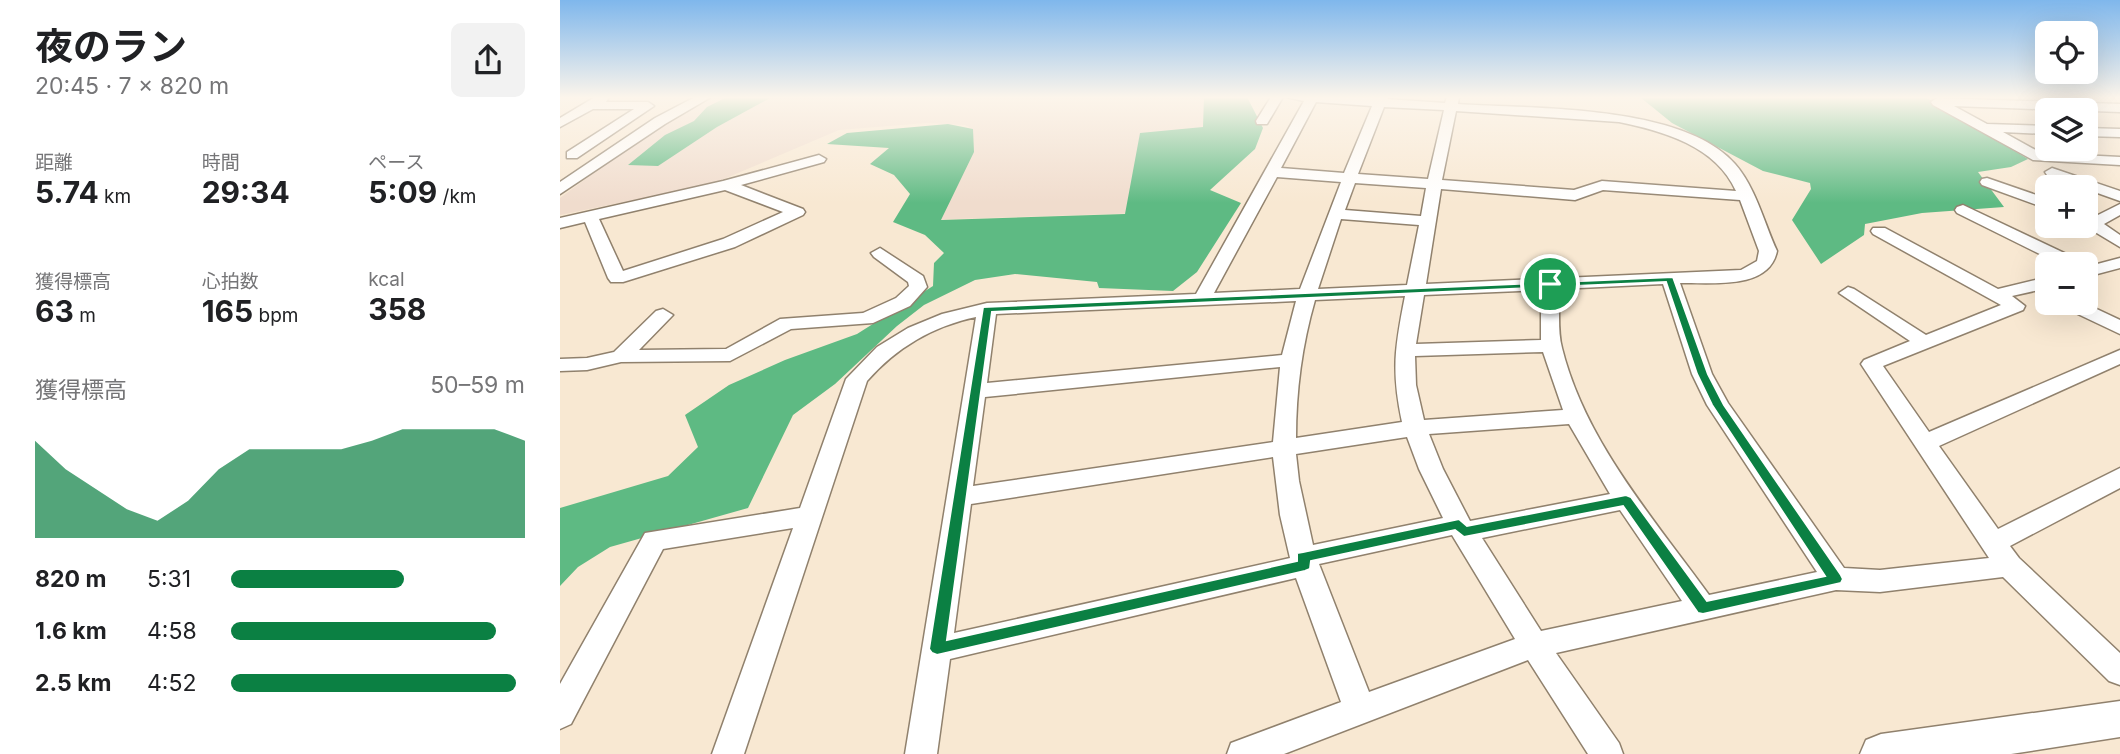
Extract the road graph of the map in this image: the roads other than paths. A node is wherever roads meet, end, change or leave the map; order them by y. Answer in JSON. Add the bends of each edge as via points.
{"nodes":[{"id":1,"x":604,"y":132,"type":"edge"},
{"id":2,"x":643,"y":132,"type":"edge"},
{"id":3,"x":1294,"y":132,"type":"edge"},
{"id":4,"x":1369,"y":132,"type":"edge"},
{"id":5,"x":1445,"y":132,"type":"edge"},
{"id":6,"x":1666,"y":132,"type":"edge"},
{"id":7,"x":1991,"y":132,"type":"edge"},
{"id":8,"x":2098,"y":132,"type":"edge"},
{"id":9,"x":2120,"y":133,"type":"edge"},
{"id":10,"x":610,"y":154,"type":"junction"},
{"id":11,"x":566,"y":155,"type":"edge"},
{"id":12,"x":819,"y":159,"type":"dead end"},
{"id":13,"x":2118,"y":171,"type":"edge"},
{"id":14,"x":1271,"y":172,"type":"junction"},
{"id":15,"x":2052,"y":172,"type":"dead end"},
{"id":16,"x":1351,"y":178,"type":"junction"},
{"id":17,"x":1987,"y":182,"type":"dead end"},
{"id":18,"x":726,"y":185,"type":"junction"},
{"id":19,"x":1434,"y":185,"type":"junction"},
{"id":20,"x":560,"y":189,"type":"edge"},
{"id":21,"x":2120,"y":195,"type":"edge"},
{"id":22,"x":1744,"y":196,"type":"junction"},
{"id":23,"x":2035,"y":199,"type":"edge"},
{"id":24,"x":2120,"y":209,"type":"edge"},
{"id":25,"x":1963,"y":210,"type":"dead end"},
{"id":26,"x":1337,"y":214,"type":"junction"},
{"id":27,"x":590,"y":216,"type":"junction"},
{"id":28,"x":2098,"y":217,"type":"edge"},
{"id":29,"x":1428,"y":221,"type":"junction"},
{"id":30,"x":560,"y":223,"type":"edge"},
{"id":31,"x":2098,"y":228,"type":"edge"},
{"id":32,"x":1880,"y":231,"type":"dead end"},
{"id":33,"x":2120,"y":242,"type":"edge"},
{"id":34,"x":2047,"y":252,"type":"edge"},
{"id":35,"x":880,"y":253,"type":"dead end"},
{"id":36,"x":2120,"y":263,"type":"edge"},
{"id":37,"x":2098,"y":267,"type":"edge"},
{"id":38,"x":1670,"y":279,"type":"junction"},
{"id":39,"x":1550,"y":284,"type":"junction"},
{"id":40,"x":2035,"y":288,"type":"edge"},
{"id":41,"x":1416,"y":291,"type":"junction"},
{"id":42,"x":1848,"y":293,"type":"dead end"},
{"id":43,"x":1306,"y":295,"type":"junction"},
{"id":44,"x":1995,"y":295,"type":"junction"},
{"id":45,"x":1202,"y":299,"type":"junction"},
{"id":46,"x":987,"y":309,"type":"junction"},
{"id":47,"x":663,"y":315,"type":"dead end"},
{"id":48,"x":2094,"y":315,"type":"edge"},
{"id":49,"x":2120,"y":328,"type":"edge"},
{"id":50,"x":1924,"y":342,"type":"junction"},
{"id":51,"x":1552,"y":346,"type":"junction"},
{"id":52,"x":1405,"y":350,"type":"junction"},
{"id":53,"x":621,"y":356,"type":"junction"},
{"id":54,"x":2120,"y":356,"type":"edge"},
{"id":55,"x":1291,"y":360,"type":"junction"},
{"id":56,"x":564,"y":369,"type":"edge"},
{"id":57,"x":977,"y":391,"type":"junction"},
{"id":58,"x":1576,"y":416,"type":"junction"},
{"id":59,"x":1415,"y":428,"type":"junction"},
{"id":60,"x":1925,"y":443,"type":"junction"},
{"id":61,"x":1283,"y":447,"type":"junction"},
{"id":62,"x":2120,"y":477,"type":"edge"},
{"id":63,"x":960,"y":497,"type":"junction"},
{"id":64,"x":1626,"y":500,"type":"junction"},
{"id":65,"x":810,"y":516,"type":"junction"},
{"id":66,"x":1461,"y":528,"type":"junction"},
{"id":67,"x":2001,"y":554,"type":"junction"},
{"id":68,"x":1304,"y":561,"type":"junction"},
{"id":69,"x":1836,"y":579,"type":"junction"},
{"id":70,"x":1703,"y":608,"type":"junction"},
{"id":71,"x":1534,"y":645,"type":"junction"},
{"id":72,"x":937,"y":649,"type":"junction"},
{"id":73,"x":2120,"y":672,"type":"edge"},
{"id":74,"x":1360,"y":710,"type":"junction"},
{"id":75,"x":560,"y":714,"type":"edge"},
{"id":76,"x":2120,"y":719,"type":"edge"},
{"id":77,"x":728,"y":754,"type":"edge"},
{"id":78,"x":921,"y":754,"type":"edge"},
{"id":79,"x":1243,"y":754,"type":"edge"},
{"id":80,"x":1607,"y":754,"type":"edge"},
{"id":81,"x":1881,"y":754,"type":"edge"}],
"edges":[{"from":1,"to":11,"type":"street"},
{"from":2,"to":10,"type":"street"},
{"from":3,"to":14,"type":"street"},
{"from":4,"to":16,"type":"street"},
{"from":5,"to":19,"type":"street"},
{"from":6,"to":22,"type":"street","via":[[1712,152],[1732,169]]},
{"from":7,"to":13,"type":"street","via":[[2038,157]]},
{"from":8,"to":9,"type":"street"},
{"from":10,"to":11,"type":"street"},
{"from":10,"to":20,"type":"street"},
{"from":12,"to":18,"type":"street"},
{"from":14,"to":16,"type":"street"},
{"from":14,"to":45,"type":"street"},
{"from":15,"to":21,"type":"street"},
{"from":16,"to":19,"type":"street"},
{"from":16,"to":26,"type":"street"},
{"from":17,"to":23,"type":"street"},
{"from":18,"to":27,"type":"street"},
{"from":18,"to":27,"type":"street","via":[[797,212],[729,243],[617,278]]},
{"from":19,"to":22,"type":"street","via":[[1575,195],[1602,185]]},
{"from":19,"to":29,"type":"street"},
{"from":22,"to":38,"type":"street","via":[[1768,251],[1760,269],[1743,275]]},
{"from":24,"to":28,"type":"street"},
{"from":25,"to":34,"type":"street"},
{"from":26,"to":29,"type":"street"},
{"from":26,"to":43,"type":"street"},
{"from":27,"to":30,"type":"street"},
{"from":29,"to":41,"type":"street"},
{"from":31,"to":33,"type":"street"},
{"from":32,"to":44,"type":"street"},
{"from":35,"to":53,"type":"street","via":[[917,280],[918,287],[903,302],[866,319],[787,323],[730,355]]},
{"from":36,"to":37,"type":"street"},
{"from":38,"to":39,"type":"street"},
{"from":38,"to":69,"type":"street","via":[[1702,374],[1718,405]]},
{"from":39,"to":41,"type":"street"},
{"from":39,"to":51,"type":"street"},
{"from":40,"to":44,"type":"street"},
{"from":41,"to":43,"type":"street"},
{"from":41,"to":52,"type":"street"},
{"from":42,"to":50,"type":"street"},
{"from":43,"to":45,"type":"street"},
{"from":43,"to":55,"type":"street"},
{"from":44,"to":50,"type":"street","via":[[2016,306]]},
{"from":45,"to":46,"type":"street"},
{"from":46,"to":57,"type":"street"},
{"from":46,"to":65,"type":"street","via":[[929,323],[871,362],[857,379]]},
{"from":47,"to":53,"type":"street"},
{"from":48,"to":49,"type":"street"},
{"from":50,"to":60,"type":"street","via":[[1871,363]]},
{"from":51,"to":52,"type":"street"},
{"from":51,"to":58,"type":"street"},
{"from":52,"to":59,"type":"street","via":[[1405,385]]},
{"from":53,"to":56,"type":"street"},
{"from":54,"to":60,"type":"street"},
{"from":55,"to":57,"type":"street"},
{"from":55,"to":61,"type":"street"},
{"from":57,"to":63,"type":"street"},
{"from":58,"to":59,"type":"street"},
{"from":58,"to":64,"type":"street"},
{"from":59,"to":61,"type":"street"},
{"from":59,"to":66,"type":"street"},
{"from":60,"to":67,"type":"street"},
{"from":61,"to":63,"type":"street"},
{"from":61,"to":68,"type":"street"},
{"from":62,"to":67,"type":"street"},
{"from":63,"to":72,"type":"street"},
{"from":64,"to":66,"type":"street"},
{"from":64,"to":70,"type":"street"},
{"from":65,"to":75,"type":"street","via":[[654,540]]},
{"from":65,"to":77,"type":"street"},
{"from":66,"to":68,"type":"street"},
{"from":66,"to":71,"type":"street"},
{"from":67,"to":69,"type":"street","via":[[1880,580]]},
{"from":67,"to":73,"type":"street"},
{"from":68,"to":72,"type":"street"},
{"from":68,"to":74,"type":"street"},
{"from":69,"to":70,"type":"street"},
{"from":70,"to":71,"type":"street"},
{"from":71,"to":74,"type":"street"},
{"from":71,"to":80,"type":"street"},
{"from":72,"to":78,"type":"street"},
{"from":74,"to":79,"type":"street"},
{"from":76,"to":81,"type":"main road"}]}
